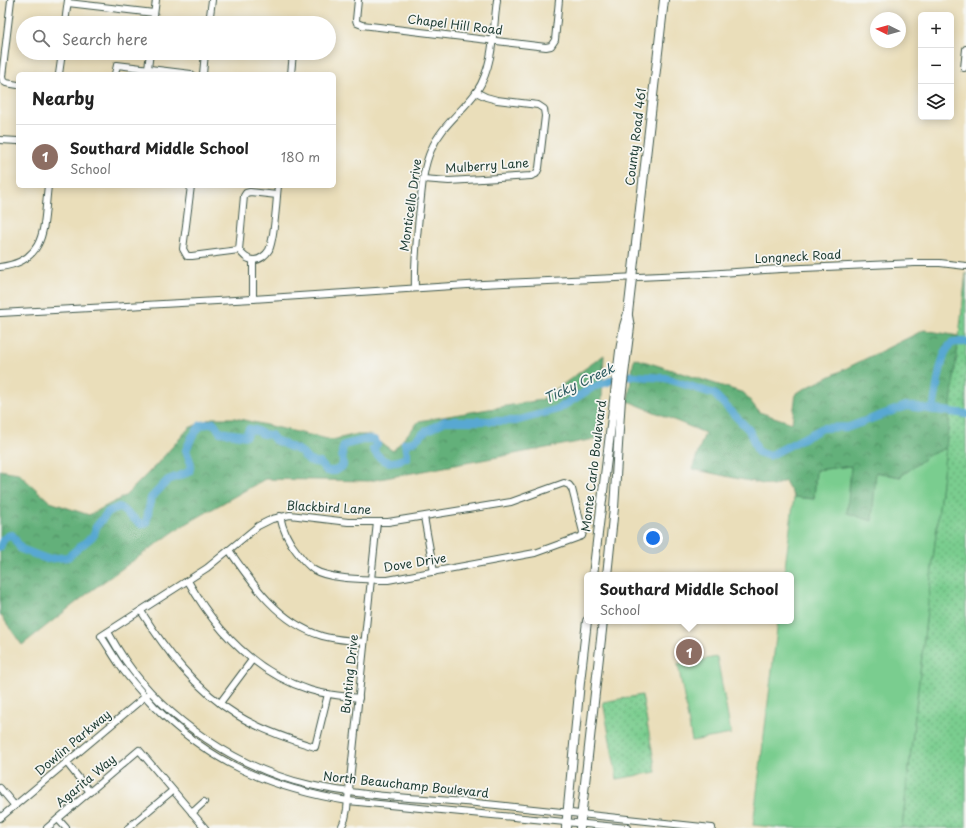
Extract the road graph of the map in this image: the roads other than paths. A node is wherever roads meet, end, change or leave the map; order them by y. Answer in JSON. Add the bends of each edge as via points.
{"nodes":[{"id":1,"x":12,"y":0,"type":"edge"},
{"id":2,"x":156,"y":0,"type":"edge"},
{"id":3,"x":212,"y":0,"type":"edge"},
{"id":4,"x":358,"y":0,"type":"edge"},
{"id":5,"x":497,"y":0,"type":"edge"},
{"id":6,"x":559,"y":0,"type":"edge"},
{"id":7,"x":664,"y":0,"type":"edge"},
{"id":8,"x":68,"y":1,"type":"edge"},
{"id":9,"x":154,"y":13,"type":"junction"},
{"id":10,"x":66,"y":16,"type":"edge"},
{"id":11,"x":154,"y":16,"type":"edge"},
{"id":12,"x":210,"y":16,"type":"edge"},
{"id":13,"x":492,"y":41,"type":"junction"},
{"id":14,"x":966,"y":49,"type":"edge"},
{"id":15,"x":61,"y":60,"type":"edge"},
{"id":16,"x":149,"y":60,"type":"edge"},
{"id":17,"x":204,"y":60,"type":"edge"},
{"id":18,"x":292,"y":60,"type":"edge"},
{"id":19,"x":148,"y":68,"type":"junction"},
{"id":20,"x":964,"y":68,"type":"dead end"},
{"id":21,"x":59,"y":72,"type":"edge"},
{"id":22,"x":115,"y":72,"type":"edge"},
{"id":23,"x":177,"y":72,"type":"edge"},
{"id":24,"x":203,"y":72,"type":"edge"},
{"id":25,"x":291,"y":72,"type":"edge"},
{"id":26,"x":16,"y":85,"type":"edge"},
{"id":27,"x":476,"y":92,"type":"junction"},
{"id":28,"x":0,"y":140,"type":"edge"},
{"id":29,"x":16,"y":141,"type":"edge"},
{"id":30,"x":423,"y":179,"type":"junction"},
{"id":31,"x":48,"y":188,"type":"edge"},
{"id":32,"x":191,"y":188,"type":"edge"},
{"id":33,"x":278,"y":188,"type":"edge"},
{"id":34,"x":277,"y":195,"type":"junction"},
{"id":35,"x":240,"y":250,"type":"junction"},
{"id":36,"x":253,"y":260,"type":"junction"},
{"id":37,"x":966,"y":266,"type":"edge"},
{"id":38,"x":0,"y":267,"type":"edge"},
{"id":39,"x":632,"y":276,"type":"junction"},
{"id":40,"x":415,"y":288,"type":"junction"},
{"id":41,"x":253,"y":299,"type":"junction"},
{"id":42,"x":0,"y":313,"type":"edge"},
{"id":43,"x":618,"y":397,"type":"junction"},
{"id":44,"x":280,"y":516,"type":"junction"},
{"id":45,"x":424,"y":517,"type":"junction"},
{"id":46,"x":376,"y":522,"type":"junction"},
{"id":47,"x":582,"y":536,"type":"joint"},
{"id":48,"x":229,"y":550,"type":"junction"},
{"id":49,"x":434,"y":572,"type":"junction"},
{"id":50,"x":593,"y":572,"type":"edge"},
{"id":51,"x":607,"y":572,"type":"edge"},
{"id":52,"x":370,"y":580,"type":"junction"},
{"id":53,"x":188,"y":581,"type":"junction"},
{"id":54,"x":141,"y":611,"type":"junction"},
{"id":55,"x":587,"y":624,"type":"edge"},
{"id":56,"x":602,"y":624,"type":"edge"},
{"id":57,"x":108,"y":632,"type":"junction"},
{"id":58,"x":101,"y":636,"type":"joint"},
{"id":59,"x":364,"y":642,"type":"junction"},
{"id":60,"x":252,"y":660,"type":"junction"},
{"id":61,"x":151,"y":692,"type":"junction"},
{"id":62,"x":328,"y":694,"type":"junction"},
{"id":63,"x":145,"y":696,"type":"junction"},
{"id":64,"x":359,"y":698,"type":"junction"},
{"id":65,"x":220,"y":703,"type":"junction"},
{"id":66,"x":66,"y":762,"type":"junction"},
{"id":67,"x":0,"y":788,"type":"edge"},
{"id":68,"x":172,"y":791,"type":"junction"},
{"id":69,"x":90,"y":792,"type":"junction"},
{"id":70,"x":349,"y":792,"type":"junction"},
{"id":71,"x":348,"y":801,"type":"junction"},
{"id":72,"x":204,"y":802,"type":"dead end"},
{"id":73,"x":15,"y":806,"type":"junction"},
{"id":74,"x":568,"y":812,"type":"junction"},
{"id":75,"x":192,"y":813,"type":"junction"},
{"id":76,"x":582,"y":814,"type":"junction"},
{"id":77,"x":0,"y":818,"type":"edge"},
{"id":78,"x":58,"y":819,"type":"junction"},
{"id":79,"x":567,"y":825,"type":"edge"},
{"id":80,"x":581,"y":826,"type":"edge"},
{"id":81,"x":132,"y":827,"type":"edge"},
{"id":82,"x":47,"y":828,"type":"edge"},
{"id":83,"x":66,"y":828,"type":"edge"},
{"id":84,"x":205,"y":828,"type":"edge"},
{"id":85,"x":341,"y":828,"type":"edge"},
{"id":86,"x":627,"y":828,"type":"edge"},
{"id":87,"x":712,"y":828,"type":"edge"}],
"edges":[{"from":1,"to":26,"type":"street","via":[[2,77],[6,83]]},
{"from":2,"to":9,"type":"street"},
{"from":3,"to":12,"type":"street"},
{"from":4,"to":13,"type":"street","name":"Chapel Hill Road","via":[[356,17],[357,22],[362,25]]},
{"from":5,"to":13,"type":"street","name":"Monticello Drive"},
{"from":6,"to":13,"type":"street","name":"Chapel Hill Road","via":[[551,46]]},
{"from":7,"to":39,"type":"main road","name":"County Road 461"},
{"from":8,"to":9,"type":"street"},
{"from":8,"to":10,"type":"street"},
{"from":9,"to":11,"type":"street"},
{"from":13,"to":27,"type":"street","name":"Monticello Drive","via":[[487,70]]},
{"from":14,"to":20,"type":"street"},
{"from":15,"to":21,"type":"street"},
{"from":16,"to":19,"type":"street"},
{"from":17,"to":24,"type":"street"},
{"from":18,"to":25,"type":"street"},
{"from":19,"to":22,"type":"street","via":[[117,65]]},
{"from":19,"to":23,"type":"street"},
{"from":27,"to":30,"type":"street","name":"Monticello Drive","via":[[436,138]]},
{"from":27,"to":30,"type":"street","name":"Mulberry Lane","via":[[490,99],[538,105],[544,110],[540,161],[536,174],[449,181]]},
{"from":28,"to":29,"type":"street"},
{"from":30,"to":40,"type":"street","name":"Monticello Drive","via":[[415,258]]},
{"from":31,"to":38,"type":"street","via":[[42,234],[35,250],[21,262]]},
{"from":32,"to":35,"type":"street","via":[[182,249],[184,253],[192,256]]},
{"from":33,"to":34,"type":"street"},
{"from":34,"to":35,"type":"street","via":[[246,193]]},
{"from":34,"to":36,"type":"street","via":[[269,251]]},
{"from":35,"to":36,"type":"street","via":[[244,256]]},
{"from":36,"to":41,"type":"street"},
{"from":37,"to":39,"type":"street","name":"Longneck Road","via":[[940,263]]},
{"from":39,"to":40,"type":"street","name":"Longneck Road"},
{"from":39,"to":43,"type":"main road","name":"Monte Carlo Boulevard","via":[[624,326],[624,350]]},
{"from":40,"to":41,"type":"street","name":"Longneck Road"},
{"from":41,"to":42,"type":"street","name":"Longneck Road"},
{"from":43,"to":50,"type":"main road","name":"Monte Carlo Boulevard"},
{"from":43,"to":51,"type":"main road","name":"Monte Carlo Boulevard","via":[[614,508]]},
{"from":44,"to":46,"type":"street","name":"Blackbird Lane"},
{"from":44,"to":48,"type":"street","name":"Blackbird Lane","via":[[258,526]]},
{"from":44,"to":52,"type":"street","name":"Dove Drive","via":[[288,542],[314,570],[331,576]]},
{"from":45,"to":46,"type":"street","name":"Blackbird Lane"},
{"from":45,"to":47,"type":"street","name":"Blackbird Lane","via":[[511,502],[564,483],[572,488]]},
{"from":45,"to":49,"type":"street"},
{"from":46,"to":52,"type":"street","name":"Bunting Drive"},
{"from":47,"to":49,"type":"street","name":"Dove Drive","via":[[534,553]]},
{"from":48,"to":53,"type":"street","name":"Blackbird Lane"},
{"from":48,"to":59,"type":"street","via":[[266,600],[293,622],[321,636]]},
{"from":49,"to":52,"type":"street","name":"Dove Drive","via":[[388,580]]},
{"from":52,"to":59,"type":"street","name":"Bunting Drive"},
{"from":53,"to":54,"type":"street","name":"Blackbird Lane"},
{"from":53,"to":60,"type":"street","via":[[214,622],[231,642]]},
{"from":54,"to":57,"type":"street","name":"Blackbird Lane"},
{"from":54,"to":65,"type":"street","via":[[171,656]]},
{"from":55,"to":74,"type":"main road"},
{"from":56,"to":76,"type":"main road"},
{"from":57,"to":58,"type":"street","name":"Blackbird Lane"},
{"from":57,"to":61,"type":"street","name":"North Beauchamp Boulevard","via":[[124,660]]},
{"from":58,"to":63,"type":"street","name":"North Beauchamp Boulevard","via":[[119,665]]},
{"from":59,"to":64,"type":"street","name":"Bunting Drive"},
{"from":60,"to":62,"type":"street","via":[[293,683]]},
{"from":60,"to":65,"type":"street"},
{"from":61,"to":63,"type":"street","name":"Dowlin Parkway"},
{"from":61,"to":70,"type":"street","name":"North Beauchamp Boulevard","via":[[197,732],[254,766],[308,784]]},
{"from":62,"to":64,"type":"street"},
{"from":62,"to":65,"type":"street","via":[[315,747],[260,727]]},
{"from":63,"to":66,"type":"street","name":"Dowlin Parkway"},
{"from":63,"to":71,"type":"street","name":"North Beauchamp Boulevard","via":[[182,732],[223,760],[276,784]]},
{"from":64,"to":70,"type":"street","name":"Bunting Drive"},
{"from":66,"to":69,"type":"street"},
{"from":66,"to":73,"type":"street","name":"Dowlin Parkway"},
{"from":67,"to":73,"type":"street"},
{"from":68,"to":69,"type":"street","name":"Agarita Way","via":[[139,750]]},
{"from":68,"to":75,"type":"street"},
{"from":68,"to":81,"type":"street"},
{"from":69,"to":78,"type":"street","name":"Agarita Way"},
{"from":70,"to":71,"type":"street","name":"Bunting Drive"},
{"from":70,"to":74,"type":"street","name":"North Beauchamp Boulevard"},
{"from":71,"to":79,"type":"street","name":"North Beauchamp Boulevard"},
{"from":71,"to":85,"type":"street","name":"Bunting Drive"},
{"from":72,"to":75,"type":"street"},
{"from":73,"to":77,"type":"street","name":"Dowlin Parkway"},
{"from":74,"to":76,"type":"street","name":"North Beauchamp Boulevard"},
{"from":74,"to":79,"type":"main road"},
{"from":75,"to":84,"type":"street"},
{"from":76,"to":80,"type":"main road"},
{"from":76,"to":87,"type":"street","name":"North Beauchamp Boulevard"},
{"from":78,"to":82,"type":"street","name":"Agarita Way"},
{"from":78,"to":83,"type":"street"},
{"from":79,"to":80,"type":"street","name":"North Beauchamp Boulevard"},
{"from":80,"to":86,"type":"street","name":"North Beauchamp Boulevard"}]}
